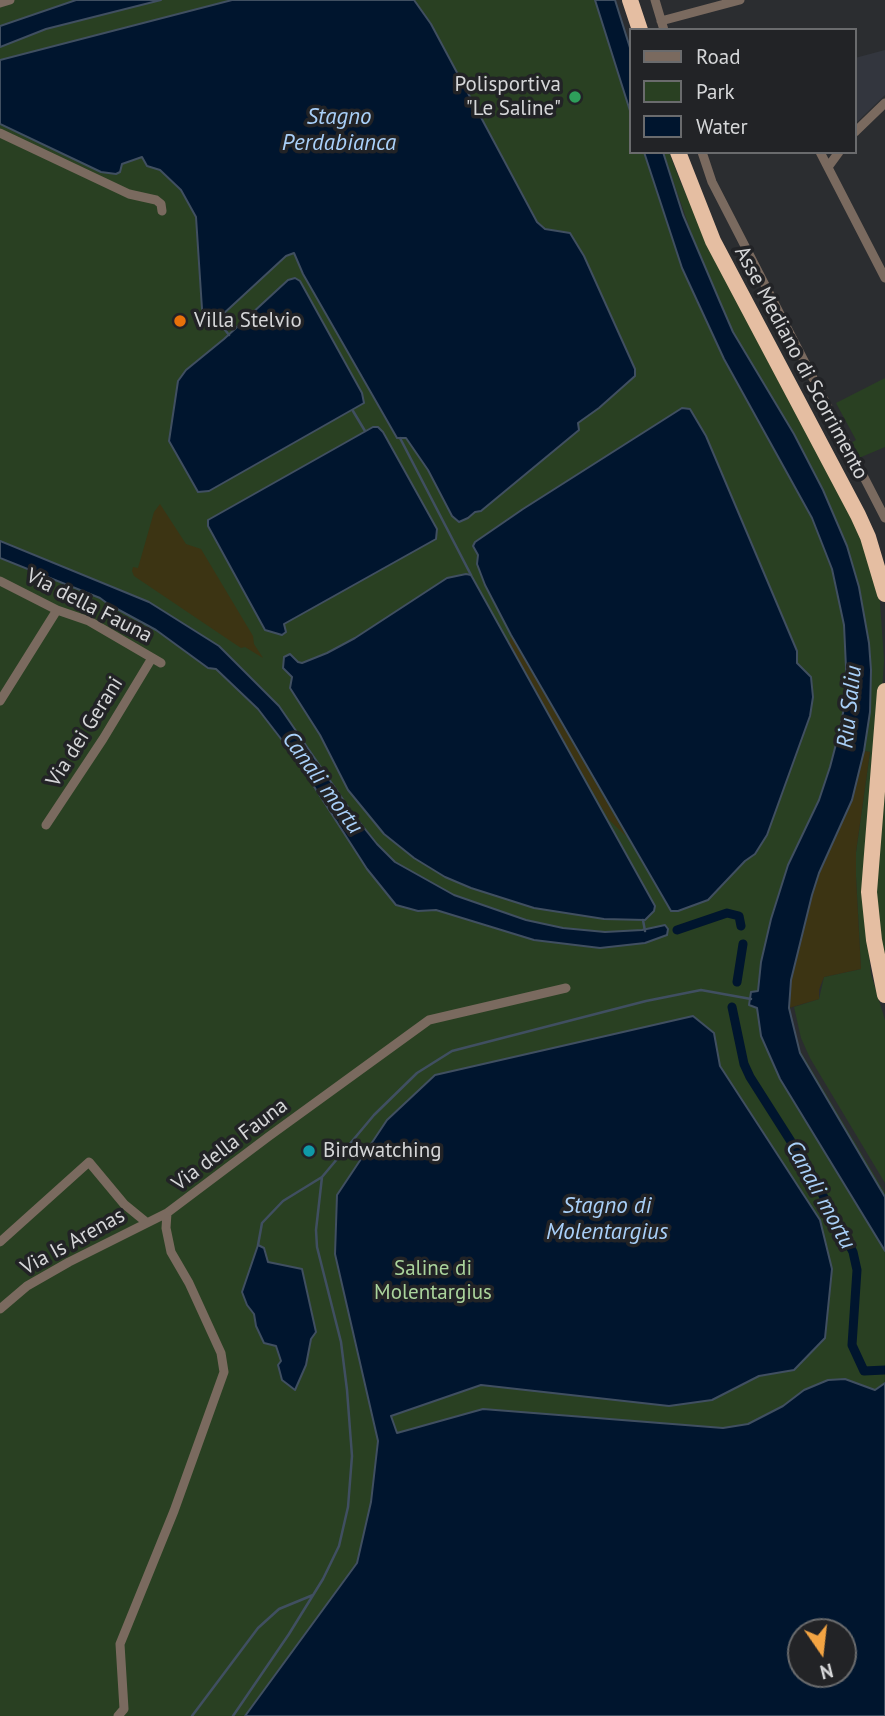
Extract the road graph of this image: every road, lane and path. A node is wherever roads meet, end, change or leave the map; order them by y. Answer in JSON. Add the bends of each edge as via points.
{"nodes":[{"id":1,"x":10,"y":0,"type":"edge"},
{"id":2,"x":630,"y":0,"type":"edge"},
{"id":3,"x":641,"y":0,"type":"edge"},
{"id":4,"x":655,"y":0,"type":"edge"},
{"id":5,"x":740,"y":0,"type":"edge"},
{"id":6,"x":0,"y":3,"type":"edge"},
{"id":7,"x":659,"y":27,"type":"edge"},
{"id":8,"x":639,"y":28,"type":"edge"},
{"id":9,"x":885,"y":103,"type":"edge"},
{"id":10,"x":857,"y":130,"type":"edge"},
{"id":11,"x":0,"y":133,"type":"edge"},
{"id":12,"x":679,"y":154,"type":"edge"},
{"id":13,"x":689,"y":154,"type":"edge"},
{"id":14,"x":703,"y":154,"type":"edge"},
{"id":15,"x":821,"y":154,"type":"edge"},
{"id":16,"x":838,"y":154,"type":"edge"},
{"id":17,"x":828,"y":167,"type":"junction"},
{"id":18,"x":162,"y":211,"type":"dead end"},
{"id":19,"x":885,"y":278,"type":"edge"},
{"id":20,"x":885,"y":518,"type":"edge"},
{"id":21,"x":885,"y":554,"type":"edge"},
{"id":22,"x":0,"y":581,"type":"edge"},
{"id":23,"x":885,"y":594,"type":"edge"},
{"id":24,"x":57,"y":610,"type":"junction"},
{"id":25,"x":152,"y":657,"type":"junction"},
{"id":26,"x":161,"y":663,"type":"dead end"},
{"id":27,"x":885,"y":691,"type":"edge"},
{"id":28,"x":0,"y":701,"type":"edge"},
{"id":29,"x":46,"y":825,"type":"dead end"},
{"id":30,"x":566,"y":988,"type":"dead end"},
{"id":31,"x":885,"y":995,"type":"edge"},
{"id":32,"x":167,"y":1213,"type":"junction"},
{"id":33,"x":146,"y":1222,"type":"junction"},
{"id":34,"x":0,"y":1242,"type":"edge"},
{"id":35,"x":0,"y":1309,"type":"edge"},
{"id":36,"x":118,"y":1716,"type":"edge"}],
"edges":[{"from":1,"to":6,"type":"street"},
{"from":2,"to":8,"type":"highway"},
{"from":3,"to":7,"type":"highway"},
{"from":4,"to":7,"type":"street"},
{"from":5,"to":7,"type":"street"},
{"from":9,"to":10,"type":"street"},
{"from":11,"to":18,"type":"street","via":[[108,186],[156,200]]},
{"from":12,"to":23,"type":"highway","name":"Asse Mediano di Scorrimento","via":[[713,241],[858,515]]},
{"from":13,"to":21,"type":"highway","name":"Asse Mediano di Scorrimento","via":[[712,216],[864,504]]},
{"from":14,"to":20,"type":"street","via":[[712,182]]},
{"from":15,"to":17,"type":"street"},
{"from":16,"to":17,"type":"street"},
{"from":17,"to":19,"type":"street"},
{"from":22,"to":24,"type":"street","name":"Via della Fauna"},
{"from":24,"to":25,"type":"street","name":"Via della Fauna","via":[[89,621]]},
{"from":24,"to":28,"type":"street"},
{"from":25,"to":26,"type":"street","name":"Via della Fauna"},
{"from":25,"to":29,"type":"street","name":"Via dei Gerani"},
{"from":27,"to":31,"type":"highway","via":[[869,892]]},
{"from":30,"to":32,"type":"street","name":"Via della Fauna","via":[[429,1020]]},
{"from":32,"to":33,"type":"street","name":"Via Is Arenas"},
{"from":32,"to":36,"type":"street","name":"Via della Fauna","via":[[171,1252],[221,1353],[224,1372],[120,1644],[124,1709]]},
{"from":33,"to":34,"type":"street","via":[[124,1204],[89,1162]]},
{"from":33,"to":35,"type":"street","name":"Via Is Arenas","via":[[27,1286]]}]}
